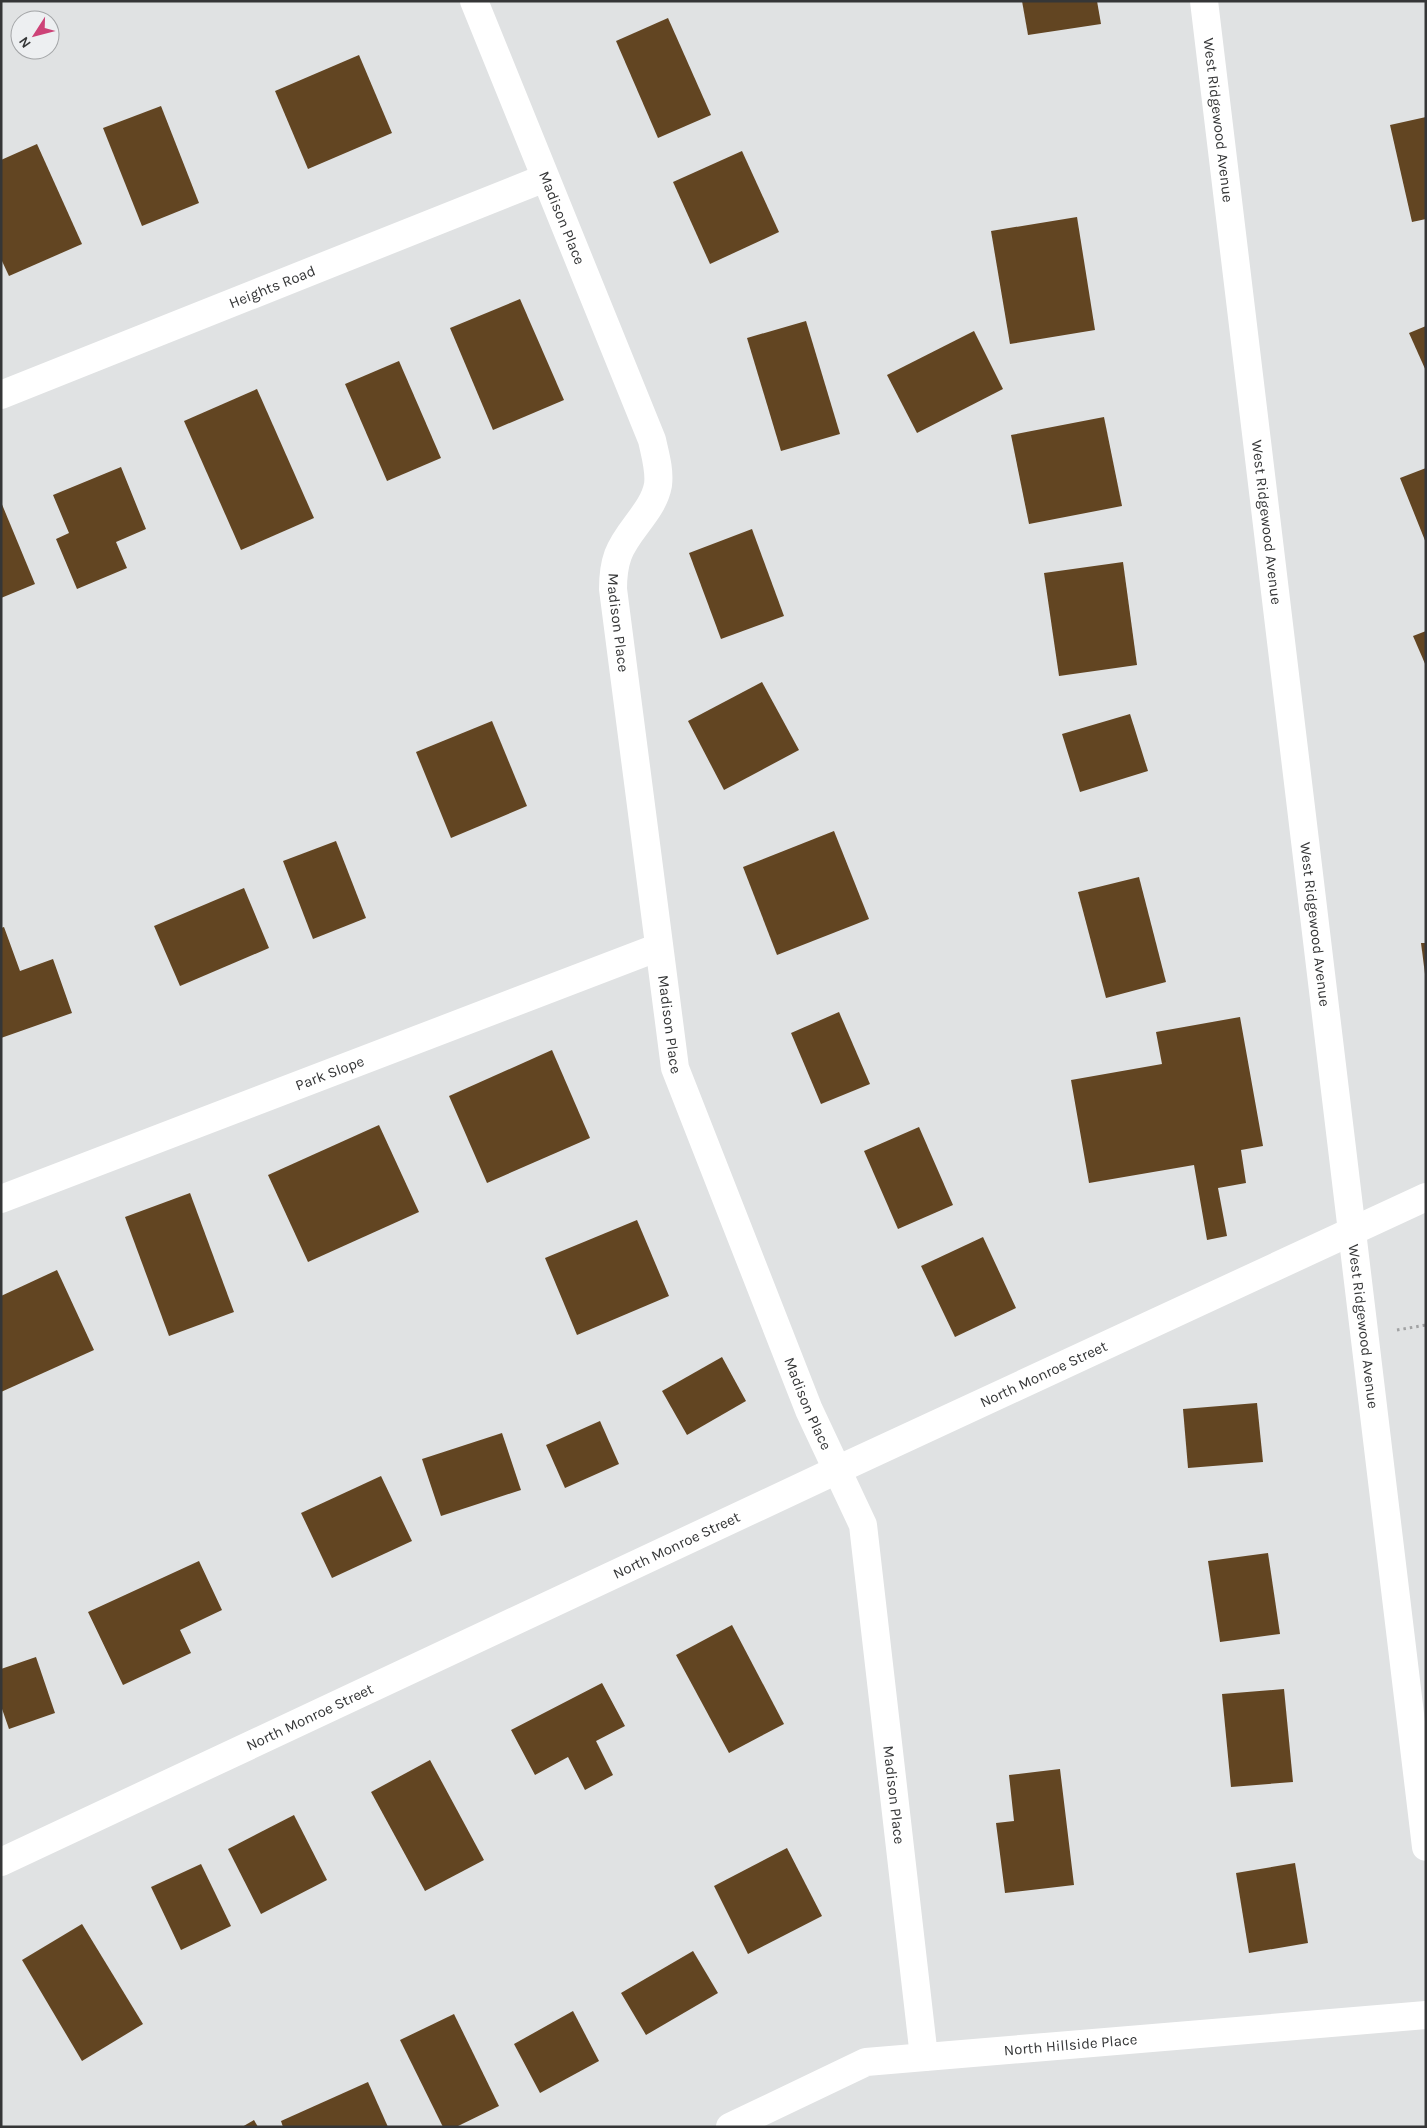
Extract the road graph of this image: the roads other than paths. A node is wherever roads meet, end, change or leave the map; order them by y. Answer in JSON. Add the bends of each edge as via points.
{"nodes":[{"id":1,"x":474,"y":1,"type":"edge"},
{"id":2,"x":1204,"y":1,"type":"edge"},
{"id":3,"x":545,"y":178,"type":"junction"},
{"id":4,"x":1,"y":395,"type":"edge"},
{"id":5,"x":659,"y":948,"type":"junction"},
{"id":6,"x":1426,"y":1196,"type":"edge"},
{"id":7,"x":1,"y":1199,"type":"edge"},
{"id":8,"x":1352,"y":1231,"type":"junction"},
{"id":9,"x":837,"y":1470,"type":"junction"},
{"id":10,"x":1426,"y":1847,"type":"edge"},
{"id":11,"x":1,"y":1862,"type":"edge"},
{"id":12,"x":1426,"y":2015,"type":"edge"},
{"id":13,"x":924,"y":2057,"type":"junction"},
{"id":14,"x":730,"y":2127,"type":"edge"}],
"edges":[{"from":1,"to":3,"type":"street","name":"Madison Place"},
{"from":2,"to":8,"type":"street","name":"West Ridgewood Avenue"},
{"from":3,"to":4,"type":"street","name":"Heights Road"},
{"from":3,"to":5,"type":"street","name":"Madison Place","via":[[652,440],[657,462],[655,496],[618,553],[613,589]]},
{"from":5,"to":7,"type":"street","name":"Park Slope"},
{"from":5,"to":9,"type":"street","name":"Madison Place","via":[[675,1068],[809,1410]]},
{"from":6,"to":8,"type":"street","name":"North Monroe Street"},
{"from":8,"to":9,"type":"street","name":"North Monroe Street"},
{"from":8,"to":10,"type":"street","name":"West Ridgewood Avenue"},
{"from":9,"to":11,"type":"street","name":"North Monroe Street"},
{"from":9,"to":13,"type":"street","name":"Madison Place","via":[[863,1525]]},
{"from":12,"to":13,"type":"street","name":"North Hillside Place"},
{"from":13,"to":14,"type":"street","name":"North Hillside Place","via":[[866,2062]]}]}
